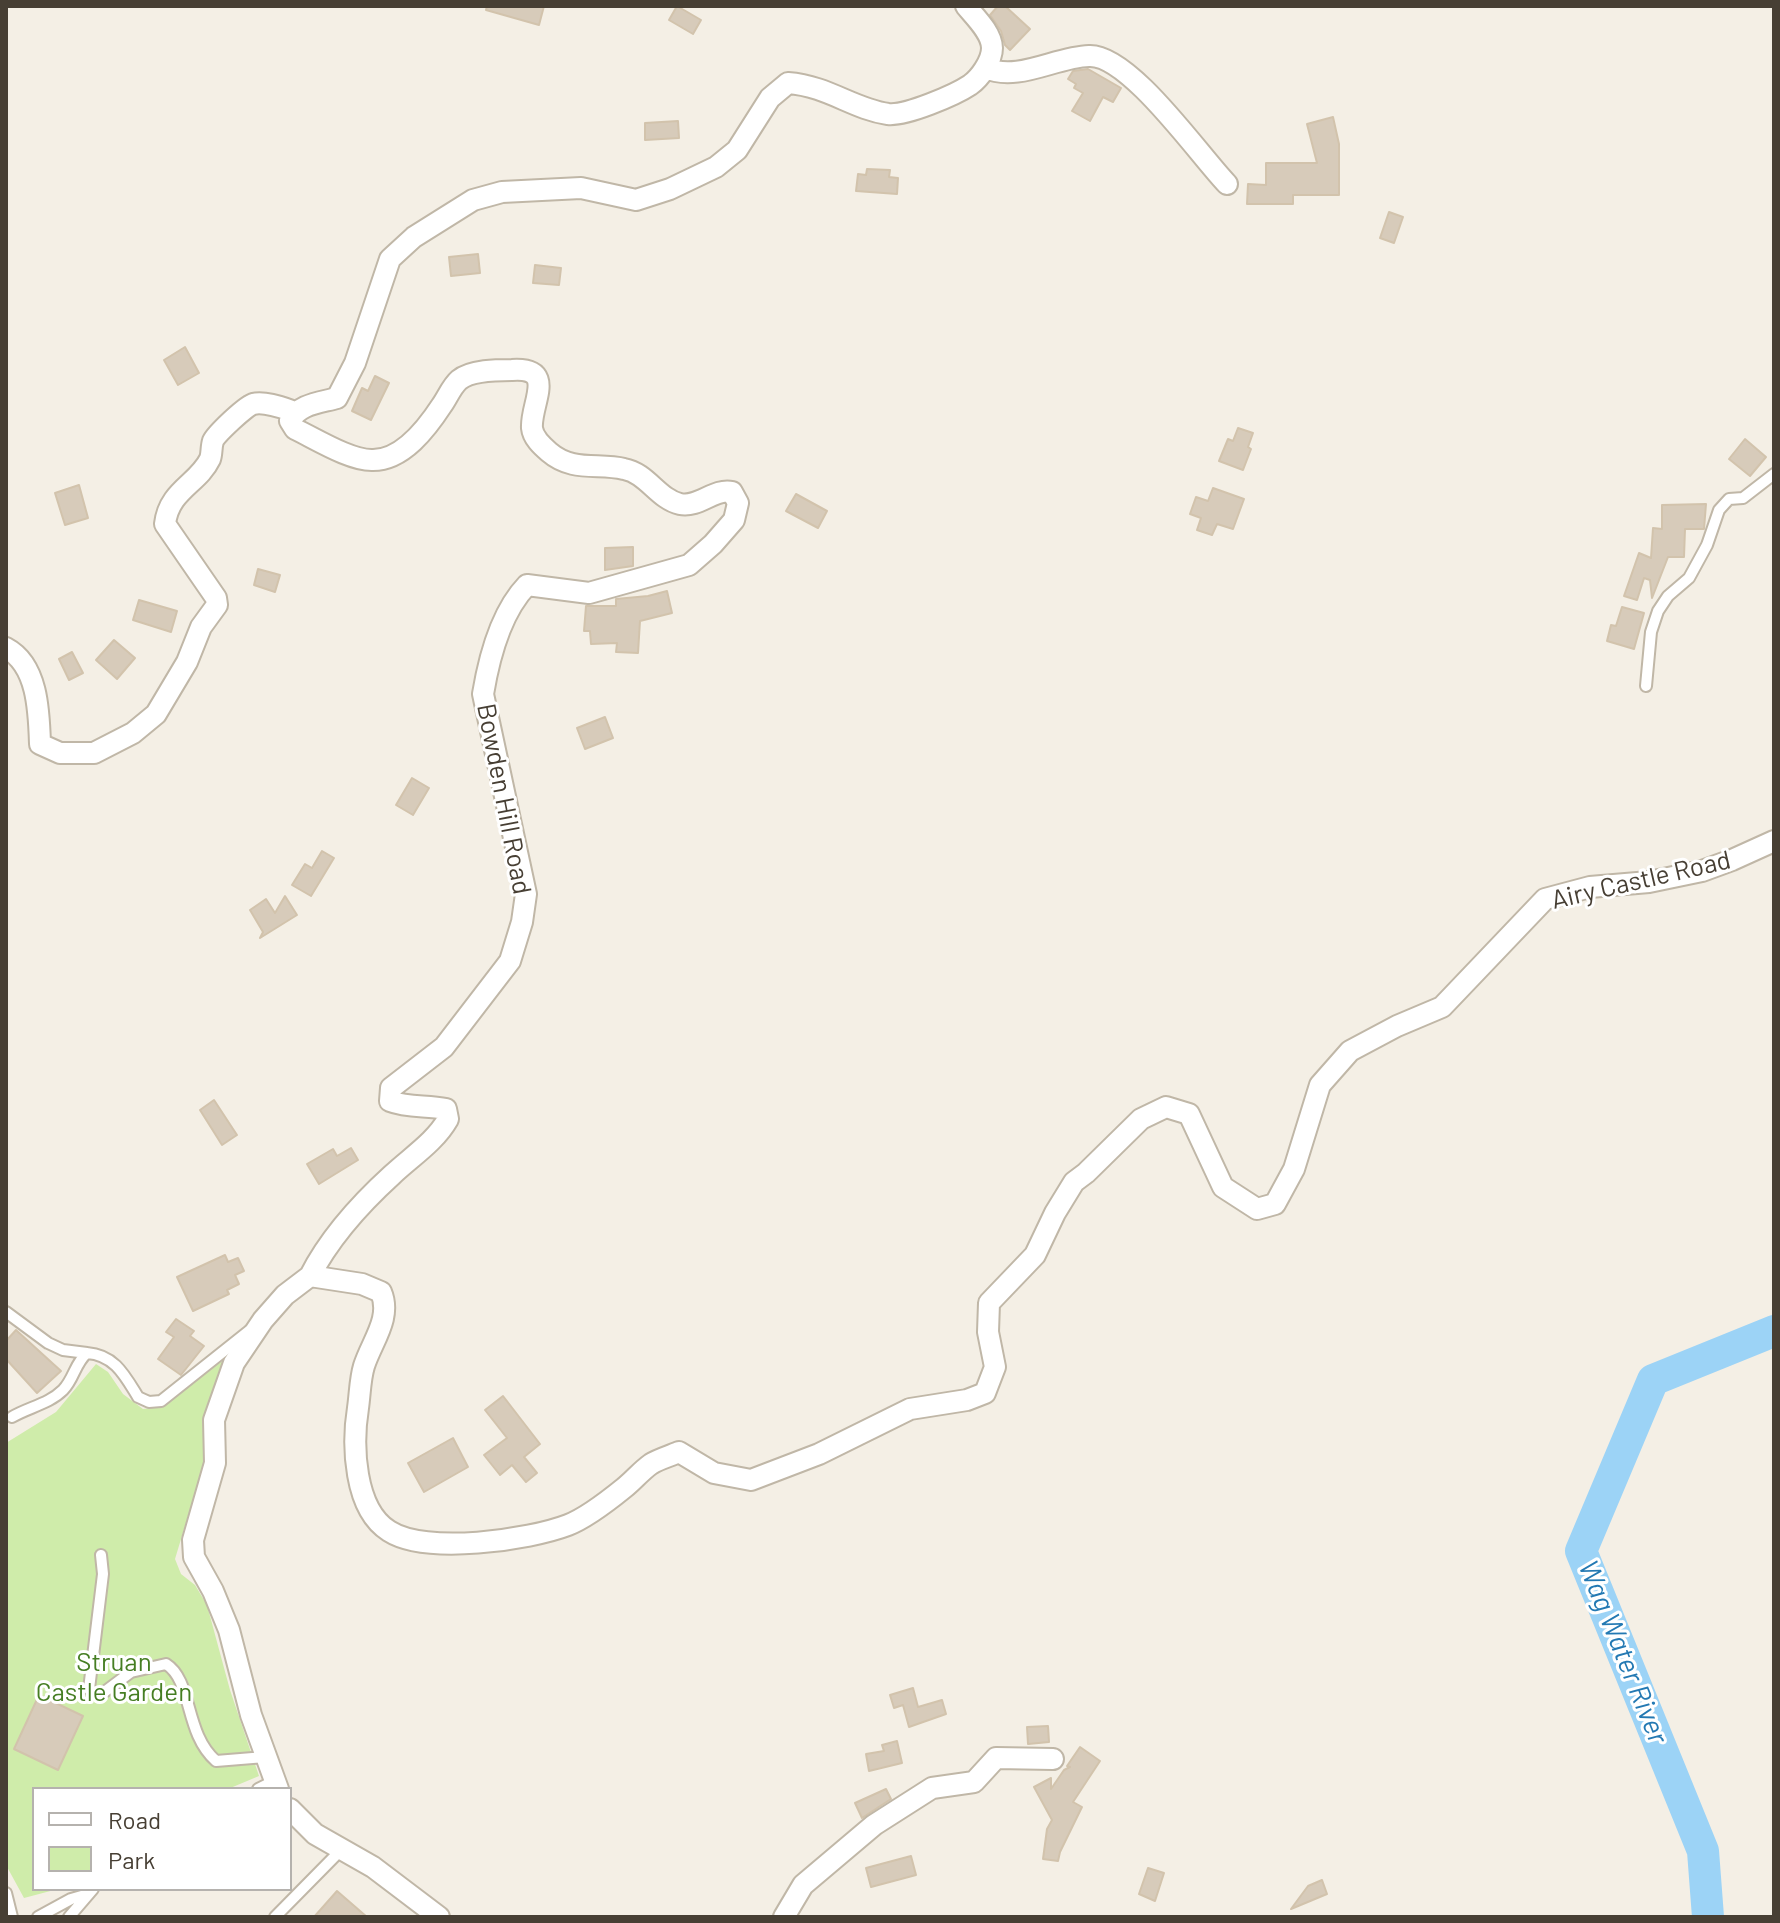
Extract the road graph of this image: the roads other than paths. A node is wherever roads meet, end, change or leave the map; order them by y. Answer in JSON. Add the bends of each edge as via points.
{"nodes":[{"id":1,"x":966,"y":6,"type":"edge"},
{"id":2,"x":985,"y":68,"type":"junction"},
{"id":3,"x":1227,"y":184,"type":"dead end"},
{"id":4,"x":295,"y":412,"type":"junction"},
{"id":5,"x":1774,"y":474,"type":"edge"},
{"id":6,"x":6,"y":648,"type":"edge"},
{"id":7,"x":1646,"y":686,"type":"dead end"},
{"id":8,"x":1774,"y":841,"type":"edge"},
{"id":9,"x":310,"y":1276,"type":"junction"},
{"id":10,"x":6,"y":1312,"type":"edge"},
{"id":11,"x":263,"y":1320,"type":"junction"},
{"id":12,"x":27,"y":1337,"type":"dead end"},
{"id":13,"x":48,"y":1343,"type":"junction"},
{"id":14,"x":87,"y":1353,"type":"junction"},
{"id":15,"x":12,"y":1417,"type":"dead end"},
{"id":16,"x":101,"y":1555,"type":"dead end"},
{"id":17,"x":265,"y":1757,"type":"junction"},
{"id":18,"x":1053,"y":1759,"type":"dead end"},
{"id":19,"x":270,"y":1786,"type":"edge"},
{"id":20,"x":292,"y":1811,"type":"edge"},
{"id":21,"x":341,"y":1850,"type":"junction"},
{"id":22,"x":89,"y":1892,"type":"edge"},
{"id":23,"x":6,"y":1893,"type":"edge"},
{"id":24,"x":12,"y":1917,"type":"edge"},
{"id":25,"x":38,"y":1917,"type":"edge"},
{"id":26,"x":69,"y":1917,"type":"edge"},
{"id":27,"x":275,"y":1917,"type":"edge"},
{"id":28,"x":439,"y":1917,"type":"edge"},
{"id":29,"x":784,"y":1917,"type":"edge"}],
"edges":[{"from":1,"to":2,"type":"street","via":[[988,35],[992,49]]},
{"from":2,"to":3,"type":"street","via":[[1017,72],[1089,56],[1104,58],[1165,110]]},
{"from":2,"to":4,"type":"street","via":[[971,84],[893,115],[811,85],[788,83],[770,98],[737,150],[716,167],[636,200],[581,188],[502,192],[473,200],[414,237],[390,259],[355,363],[337,398]]},
{"from":4,"to":6,"type":"street","via":[[248,405],[222,428],[210,459],[167,509],[165,524],[217,605],[156,714],[133,733],[94,753],[60,753],[40,744],[27,669]]},
{"from":4,"to":9,"type":"street","name":"Bowden Hill Road","via":[[290,421],[295,429],[354,457],[375,461],[405,450],[459,379],[516,369],[538,379],[532,430],[551,454],[588,468],[627,469],[680,504],[724,490],[738,503],[734,520],[689,565],[589,593],[527,585],[513,599],[488,664],[483,694],[526,894],[522,922],[510,961],[444,1047],[391,1088],[390,1101],[446,1109],[448,1119],[440,1134],[366,1199]]},
{"from":5,"to":7,"type":"lane","via":[[1719,510],[1689,578],[1658,611]]},
{"from":8,"to":9,"type":"street","name":"Airy Castle Road","via":[[1702,871],[1545,899],[1442,1007],[1350,1051],[1320,1085],[1294,1169],[1275,1204],[1257,1209],[1223,1187],[1189,1114],[1166,1107],[1141,1119],[1074,1182],[1035,1255],[989,1303],[995,1367],[985,1393],[910,1409],[751,1480],[714,1473],[679,1452],[650,1464],[570,1524],[510,1540],[459,1543],[390,1532],[375,1518],[359,1488],[355,1427],[363,1369],[386,1304],[381,1292],[362,1284]]},
{"from":9,"to":11,"type":"street"},
{"from":10,"to":13,"type":"lane"},
{"from":11,"to":14,"type":"lane","via":[[161,1401],[138,1397],[127,1375],[109,1359]]},
{"from":11,"to":17,"type":"street","via":[[234,1363],[214,1420],[215,1463],[193,1540],[194,1557],[229,1630]]},
{"from":12,"to":13,"type":"lane"},
{"from":13,"to":14,"type":"lane"},
{"from":14,"to":15,"type":"lane","via":[[65,1389]]},
{"from":16,"to":17,"type":"lane","via":[[89,1689],[103,1693],[131,1672],[166,1664],[175,1669],[200,1742],[216,1761]]},
{"from":17,"to":19,"type":"street"},
{"from":18,"to":29,"type":"street","via":[[996,1758],[974,1782],[932,1788],[911,1799],[803,1885]]},
{"from":20,"to":21,"type":"street"},
{"from":21,"to":27,"type":"lane"},
{"from":21,"to":28,"type":"street","via":[[373,1867]]},
{"from":22,"to":25,"type":"lane"},
{"from":22,"to":26,"type":"lane"},
{"from":23,"to":24,"type":"lane"}]}
